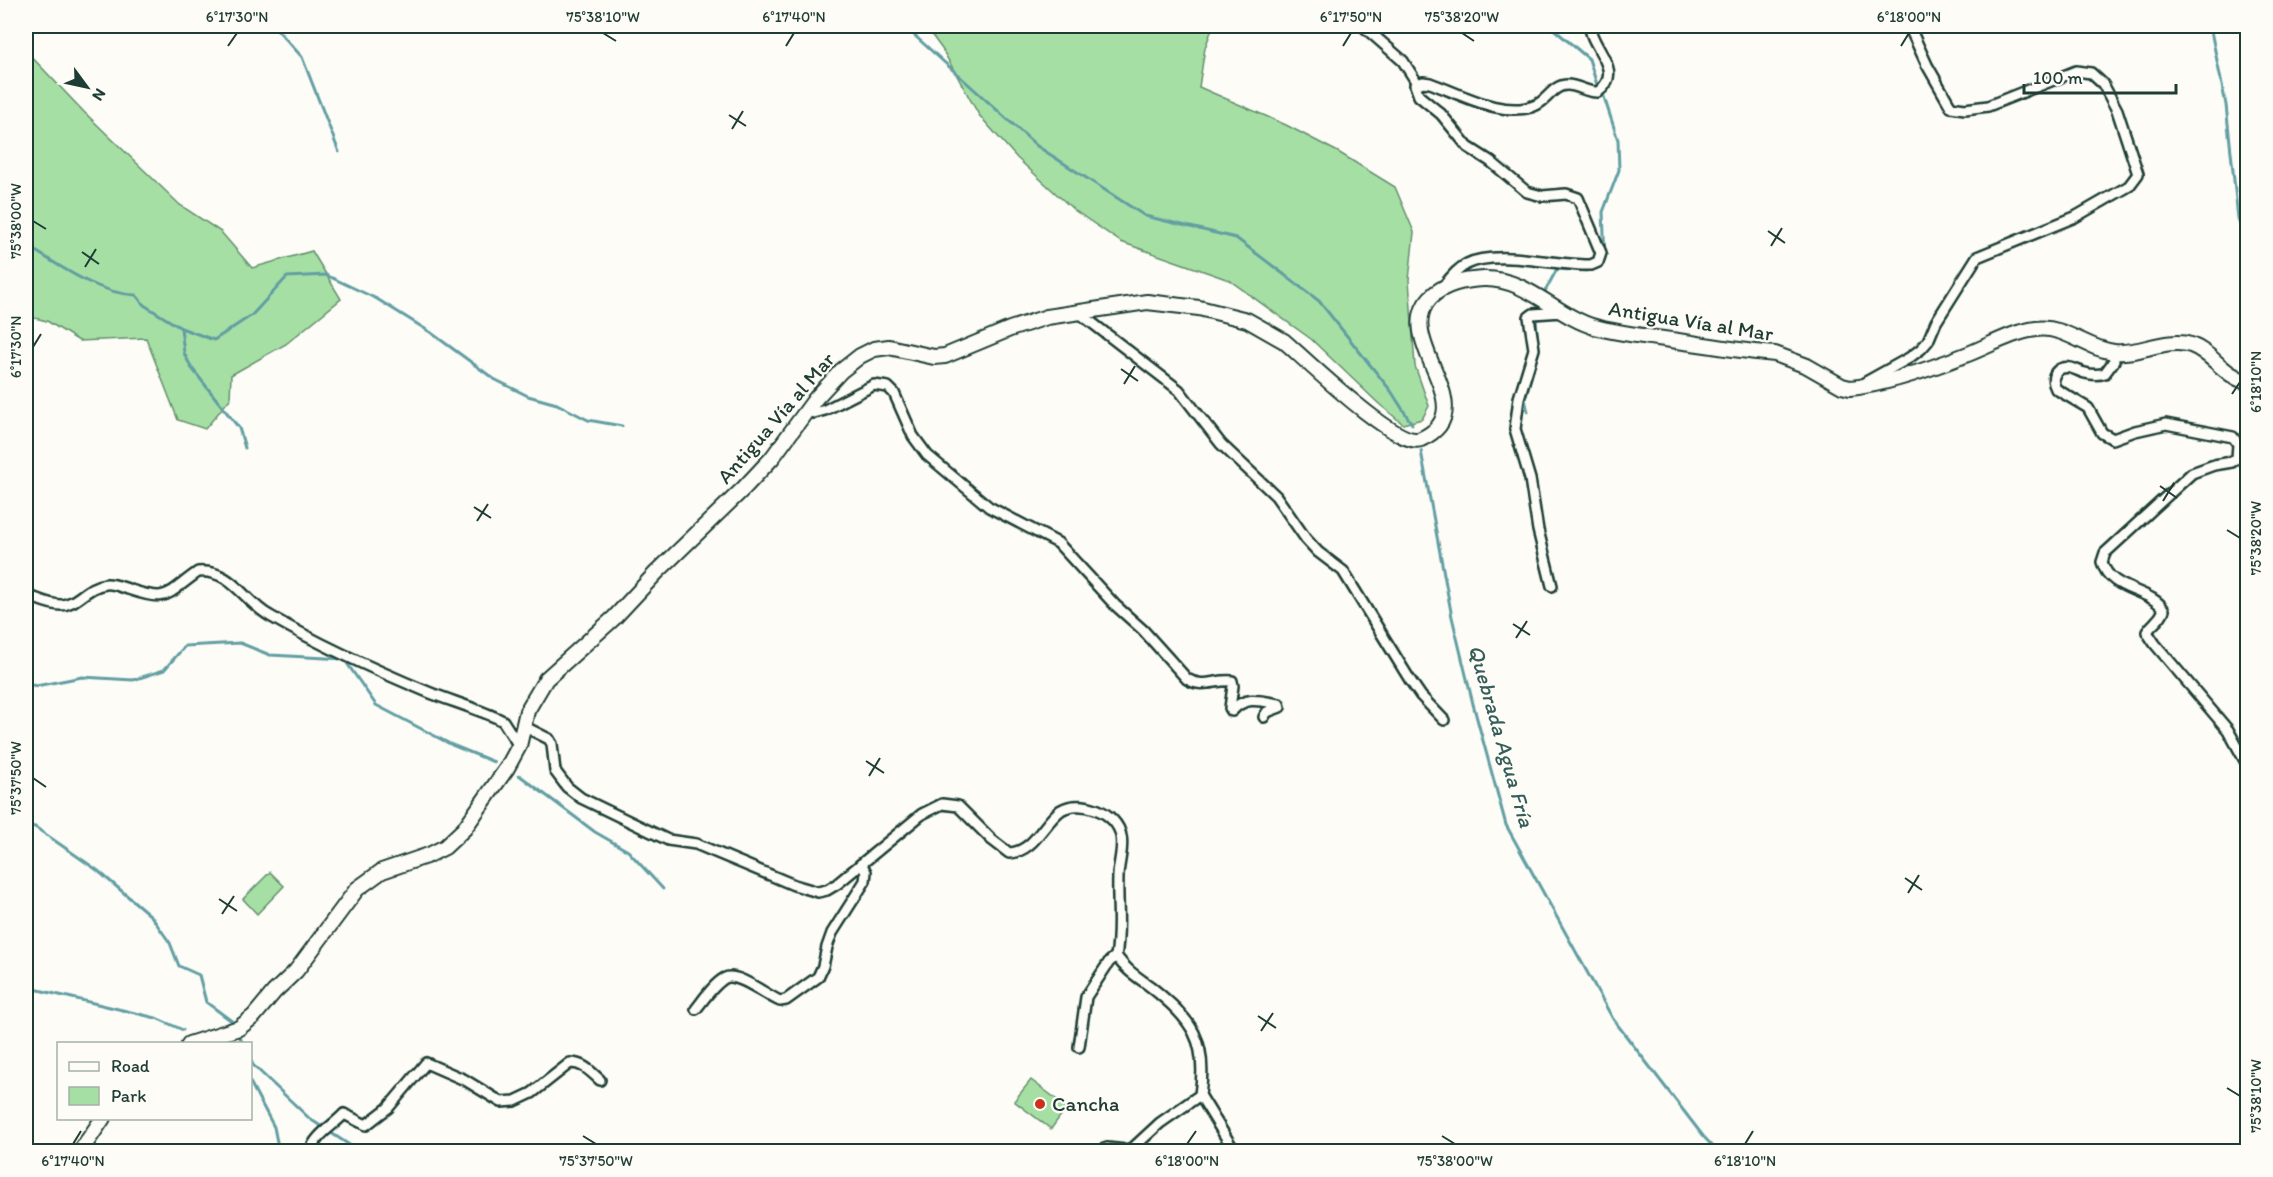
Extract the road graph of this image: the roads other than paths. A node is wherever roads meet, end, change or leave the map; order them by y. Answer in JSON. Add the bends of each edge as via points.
{"nodes":[{"id":1,"x":1363,"y":26,"type":"edge"},
{"id":2,"x":1590,"y":26,"type":"edge"},
{"id":3,"x":1909,"y":26,"type":"edge"},
{"id":4,"x":1418,"y":83,"type":"junction"},
{"id":5,"x":1444,"y":286,"type":"junction"},
{"id":6,"x":1078,"y":312,"type":"junction"},
{"id":7,"x":1562,"y":312,"type":"junction"},
{"id":8,"x":2114,"y":352,"type":"junction"},
{"id":9,"x":2247,"y":382,"type":"edge"},
{"id":10,"x":1855,"y":387,"type":"junction"},
{"id":11,"x":807,"y":411,"type":"junction"},
{"id":12,"x":1552,"y":586,"type":"dead end"},
{"id":13,"x":26,"y":595,"type":"edge"},
{"id":14,"x":1264,"y":717,"type":"dead end"},
{"id":15,"x":1444,"y":720,"type":"dead end"},
{"id":16,"x":523,"y":726,"type":"junction"},
{"id":17,"x":519,"y":746,"type":"junction"},
{"id":18,"x":2247,"y":766,"type":"edge"},
{"id":19,"x":861,"y":864,"type":"junction"},
{"id":20,"x":1116,"y":956,"type":"junction"},
{"id":21,"x":696,"y":1009,"type":"dead end"},
{"id":22,"x":195,"y":1042,"type":"edge"},
{"id":23,"x":1079,"y":1047,"type":"dead end"},
{"id":24,"x":600,"y":1080,"type":"dead end"},
{"id":25,"x":1200,"y":1095,"type":"junction"},
{"id":26,"x":102,"y":1120,"type":"edge"},
{"id":27,"x":80,"y":1152,"type":"edge"},
{"id":28,"x":310,"y":1152,"type":"edge"},
{"id":29,"x":1096,"y":1152,"type":"edge"},
{"id":30,"x":1235,"y":1152,"type":"edge"}],
"edges":[{"from":1,"to":4,"type":"street","via":[[1403,61]]},
{"from":2,"to":4,"type":"street","via":[[1608,66],[1606,83],[1598,92],[1563,86],[1535,106],[1512,110],[1487,105],[1430,83]]},
{"from":3,"to":10,"type":"street","via":[[1951,107],[1956,109],[1988,106],[2076,71],[2091,74],[2103,84],[2118,110],[2138,174],[2130,186],[2075,217],[1977,257],[1921,349]]},
{"from":4,"to":5,"type":"street","via":[[1415,89],[1419,96],[1441,114],[1468,147],[1490,160],[1527,192],[1578,198],[1602,253],[1592,265],[1511,258],[1482,260],[1467,264]]},
{"from":5,"to":6,"type":"main road","name":"Antigua Vía al Mar","via":[[1425,303],[1420,325],[1442,385],[1444,413],[1438,425],[1417,441],[1406,439],[1380,423],[1284,341],[1246,320],[1199,308],[1146,302]]},
{"from":5,"to":7,"type":"main road","name":"Antigua Vía al Mar","via":[[1502,280]]},
{"from":6,"to":11,"type":"main road","name":"Antigua Vía al Mar","via":[[1010,329],[945,356],[889,346],[874,349],[841,371]]},
{"from":6,"to":15,"type":"street","via":[[1179,390],[1221,444],[1276,496],[1306,539],[1343,571],[1410,680]]},
{"from":7,"to":10,"type":"main road","name":"Antigua Vía al Mar","via":[[1594,327],[1775,354],[1808,366],[1842,386]]},
{"from":7,"to":12,"type":"street","via":[[1529,317],[1534,349],[1519,398],[1515,429],[1530,479]]},
{"from":8,"to":9,"type":"main road","via":[[2190,345],[2238,380]]},
{"from":8,"to":10,"type":"main road","via":[[2053,329],[2039,328],[1919,371]]},
{"from":8,"to":18,"type":"street","via":[[2114,361],[2105,373],[2094,375],[2069,367],[2056,372],[2053,379],[2056,389],[2088,408],[2107,437],[2113,439],[2166,424],[2233,437],[2238,444],[2237,458],[2182,480],[2105,553],[2102,562],[2117,582],[2161,604],[2164,610],[2147,632],[2228,730]]},
{"from":11,"to":14,"type":"street","via":[[825,410],[874,385],[888,387],[927,455],[989,507],[1059,543],[1187,679],[1211,684],[1232,681],[1232,711],[1243,701],[1279,704]]},
{"from":11,"to":16,"type":"main road","name":"Antigua Vía al Mar","via":[[744,488],[614,618],[546,679],[527,711]]},
{"from":13,"to":17,"type":"street","via":[[64,606],[87,590],[114,584],[164,597],[198,572],[217,574],[242,590],[267,615],[308,637],[503,721]]},
{"from":16,"to":17,"type":"main road","name":"Antigua Vía al Mar"},
{"from":16,"to":19,"type":"street","via":[[552,744],[555,771],[567,788],[668,840],[696,844],[818,892],[837,884]]},
{"from":17,"to":22,"type":"main road","name":"Antigua Vía al Mar","via":[[469,822],[446,847],[382,871],[357,889],[296,971],[254,1016],[239,1028]]},
{"from":19,"to":20,"type":"street","via":[[922,814],[942,804],[958,806],[1009,853],[1030,844],[1062,810],[1089,807],[1114,821],[1121,835]]},
{"from":19,"to":21,"type":"street","via":[[865,880],[832,933],[818,977],[780,1001],[732,976],[725,978]]},
{"from":20,"to":23,"type":"street","via":[[1086,997]]},
{"from":20,"to":25,"type":"street","via":[[1127,970],[1165,998],[1196,1034],[1203,1072]]},
{"from":24,"to":28,"type":"street","via":[[584,1066],[570,1063],[532,1093],[501,1102],[426,1063],[373,1121],[366,1125],[344,1114],[317,1138]]},
{"from":25,"to":29,"type":"street","via":[[1134,1147]]},
{"from":25,"to":30,"type":"street"},
{"from":26,"to":27,"type":"main road"}]}
